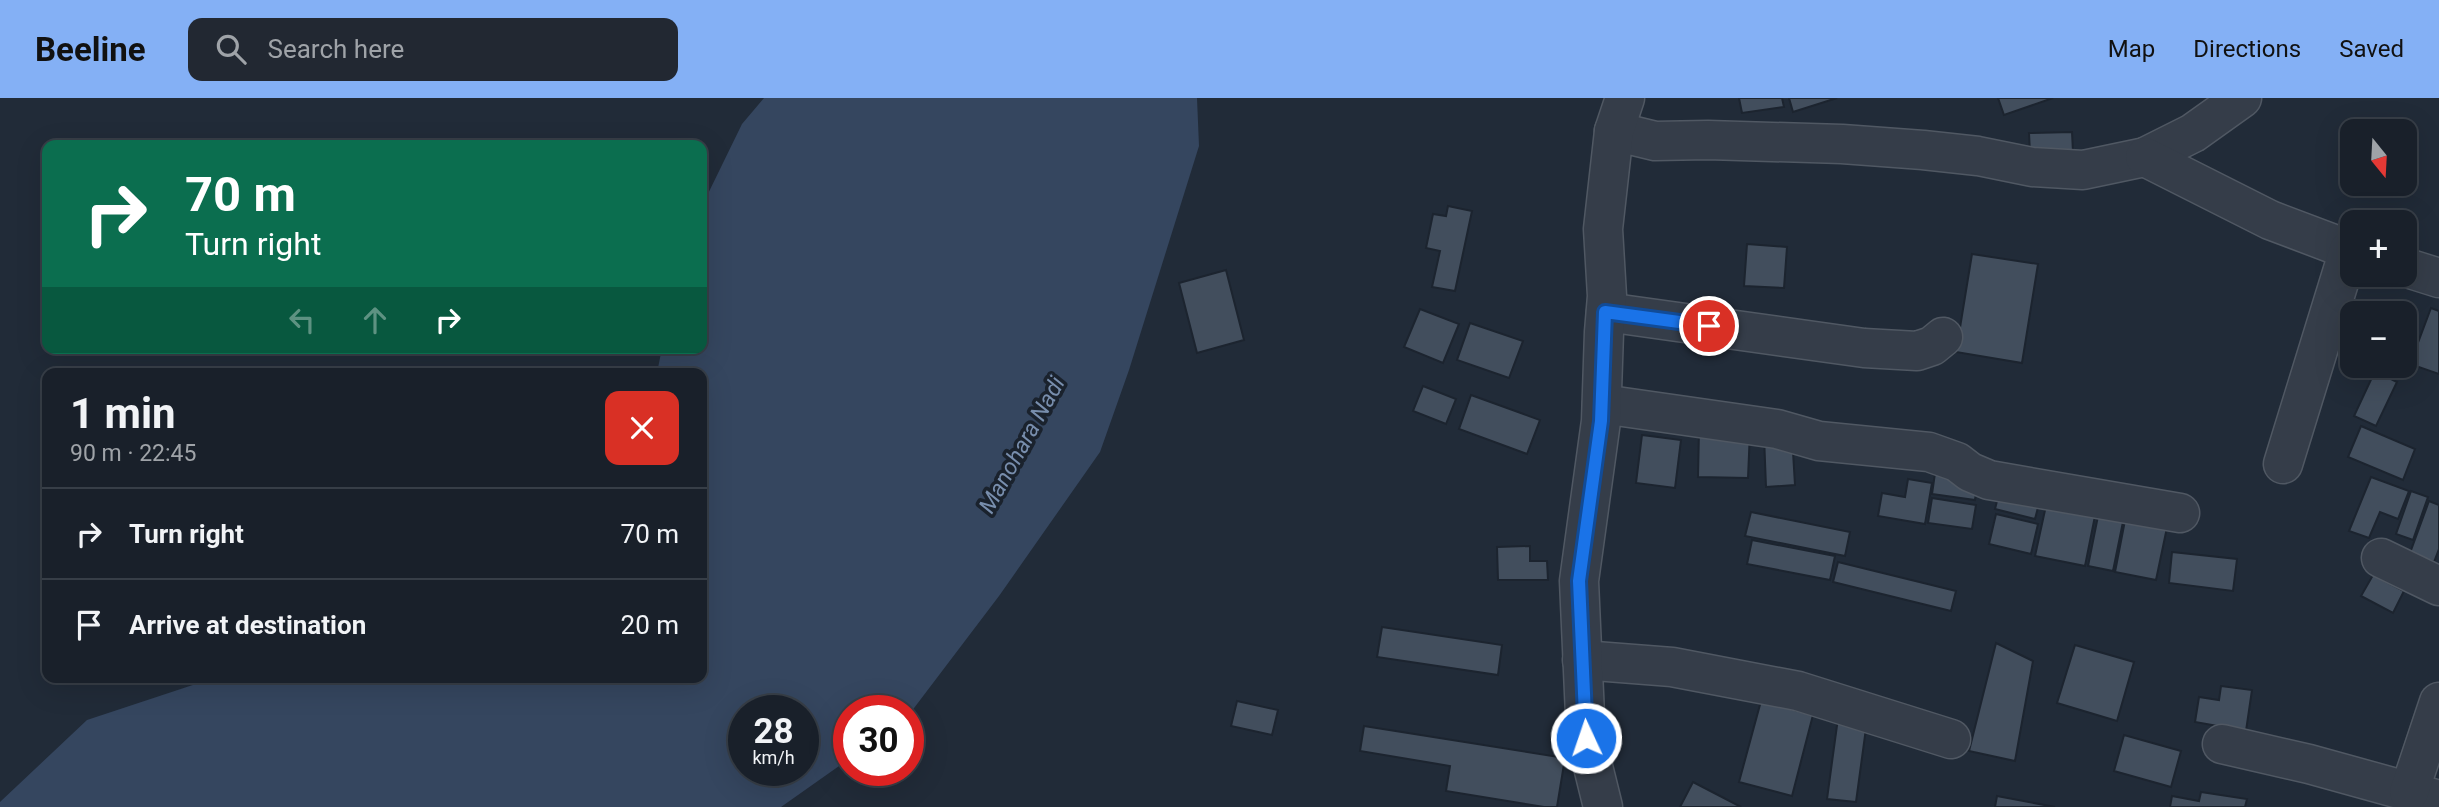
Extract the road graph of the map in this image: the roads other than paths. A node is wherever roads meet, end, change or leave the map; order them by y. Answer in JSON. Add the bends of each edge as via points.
{"nodes":[{"id":1,"x":2242,"y":98,"type":"edge"},
{"id":2,"x":1619,"y":115,"type":"edge"},
{"id":3,"x":2145,"y":157,"type":"junction"},
{"id":4,"x":2340,"y":247,"type":"edge"},
{"id":5,"x":2417,"y":271,"type":"edge"},
{"id":6,"x":2439,"y":278,"type":"edge"},
{"id":7,"x":2340,"y":283,"type":"edge"},
{"id":8,"x":1605,"y":312,"type":"junction"},
{"id":9,"x":1943,"y":337,"type":"dead end"},
{"id":10,"x":1602,"y":404,"type":"junction"},
{"id":11,"x":2283,"y":464,"type":"dead end"},
{"id":12,"x":2180,"y":513,"type":"dead end"},
{"id":13,"x":2381,"y":558,"type":"dead end"},
{"id":14,"x":2439,"y":586,"type":"edge"},
{"id":15,"x":1582,"y":660,"type":"junction"},
{"id":16,"x":2439,"y":702,"type":"edge"},
{"id":17,"x":1951,"y":739,"type":"dead end"},
{"id":18,"x":2222,"y":744,"type":"dead end"},
{"id":19,"x":2424,"y":796,"type":"edge"},
{"id":20,"x":1603,"y":807,"type":"edge"}],
"edges":[{"from":1,"to":3,"type":"street","via":[[2193,133]]},
{"from":2,"to":3,"type":"street","via":[[1655,141],[1923,149],[2032,167],[2083,170]]},
{"from":2,"to":8,"type":"street","via":[[1603,229]]},
{"from":3,"to":4,"type":"street","via":[[2270,219]]},
{"from":5,"to":6,"type":"street"},
{"from":7,"to":11,"type":"street"},
{"from":8,"to":9,"type":"street","via":[[1900,351],[1926,349]]},
{"from":8,"to":10,"type":"street"},
{"from":10,"to":12,"type":"street","via":[[1777,429],[1819,441],[1929,452],[1989,480]]},
{"from":10,"to":15,"type":"street","via":[[1579,581]]},
{"from":13,"to":14,"type":"street"},
{"from":15,"to":17,"type":"street","via":[[1672,667],[1798,691]]},
{"from":15,"to":20,"type":"street","via":[[1586,738]]},
{"from":16,"to":19,"type":"street"},
{"from":18,"to":19,"type":"street"}]}
